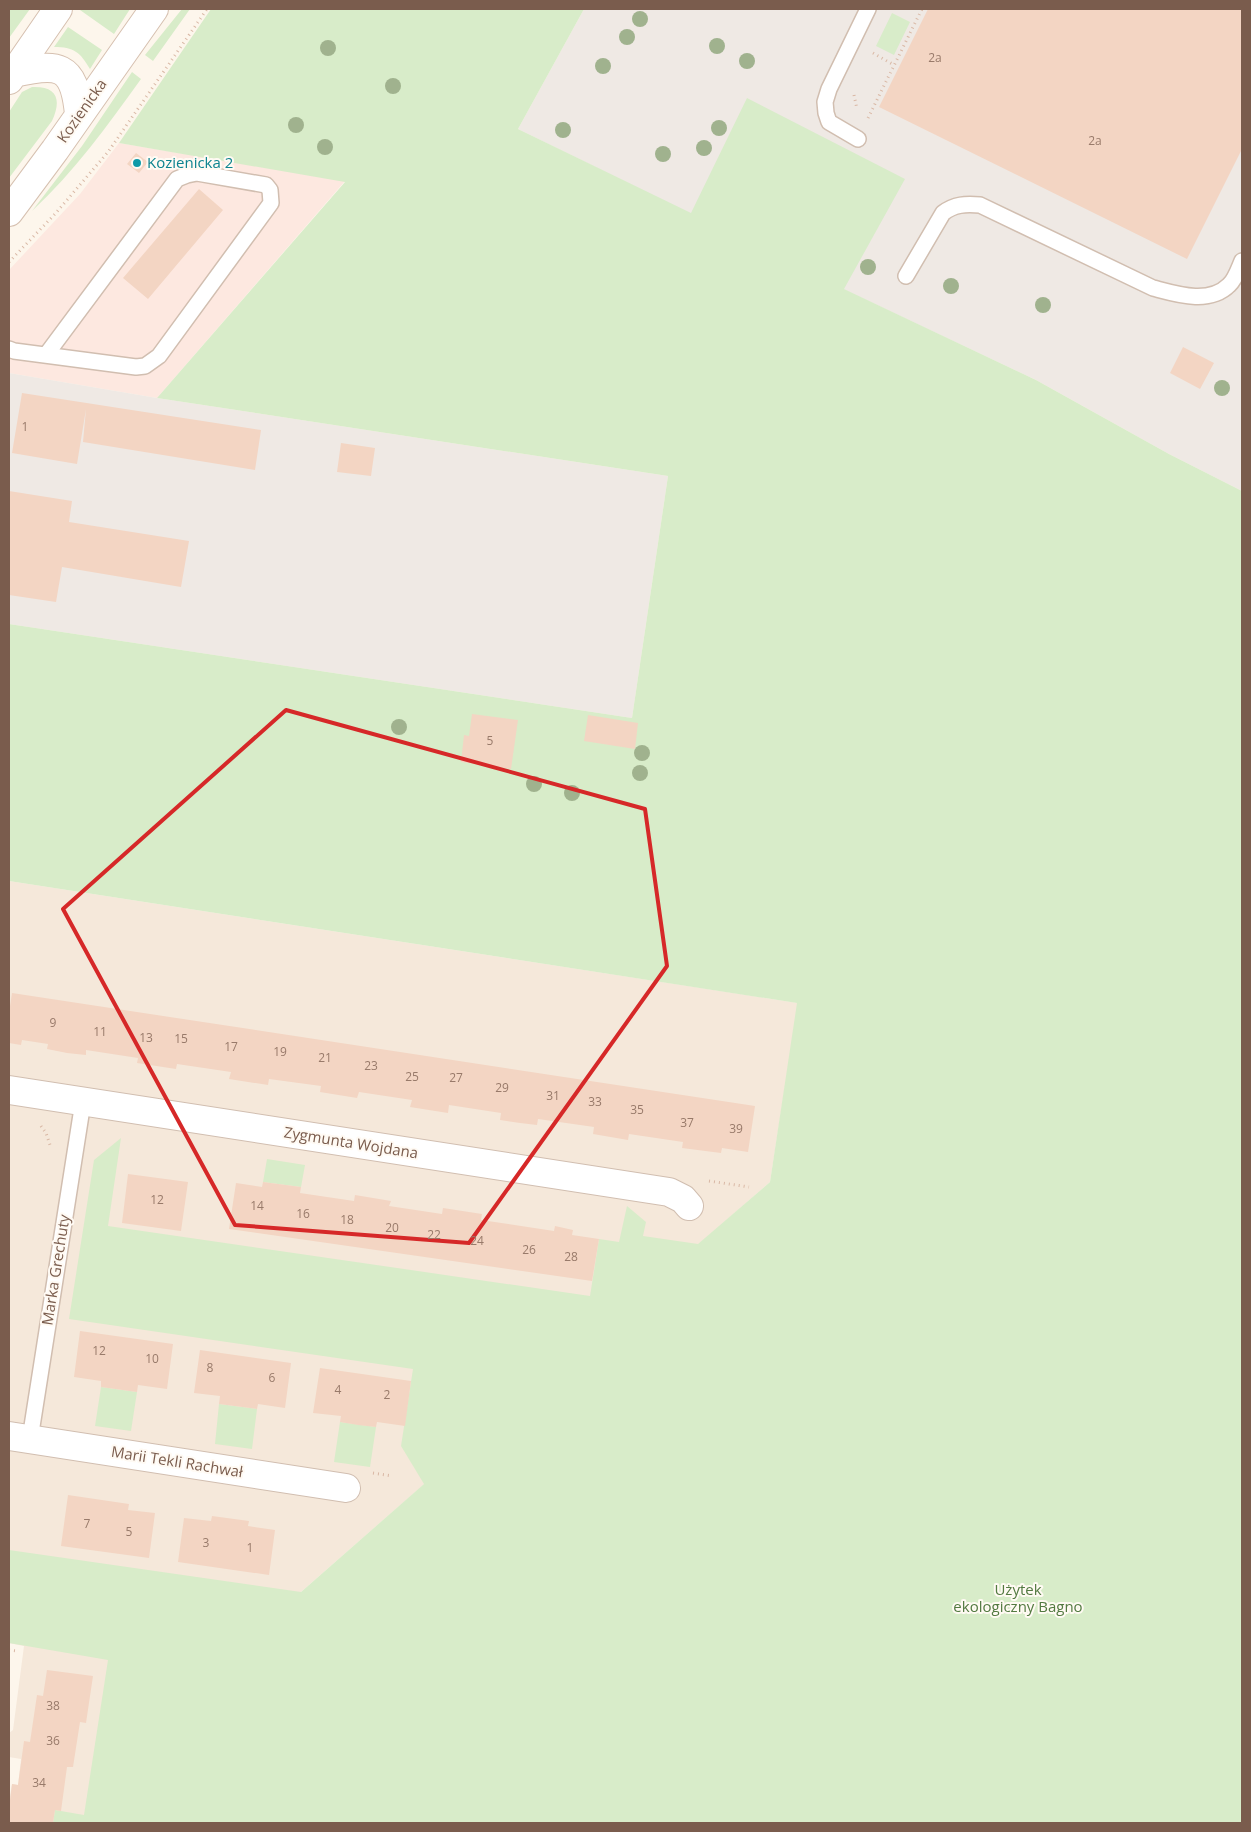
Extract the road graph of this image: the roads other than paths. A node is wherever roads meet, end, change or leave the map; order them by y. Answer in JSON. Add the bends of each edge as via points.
{"nodes":[{"id":1,"x":58,"y":9,"type":"edge"},
{"id":2,"x":154,"y":9,"type":"edge"},
{"id":3,"x":868,"y":9,"type":"edge"},
{"id":4,"x":11,"y":76,"type":"edge"},
{"id":5,"x":79,"y":114,"type":"junction"},
{"id":6,"x":858,"y":139,"type":"road end"},
{"id":7,"x":9,"y":212,"type":"edge"},
{"id":8,"x":1242,"y":261,"type":"edge"},
{"id":9,"x":906,"y":276,"type":"dead end"},
{"id":10,"x":9,"y":349,"type":"edge"},
{"id":11,"x":46,"y":355,"type":"junction"},
{"id":12,"x":9,"y":1090,"type":"edge"},
{"id":13,"x":83,"y":1102,"type":"junction"},
{"id":14,"x":689,"y":1206,"type":"dead end"},
{"id":15,"x":19,"y":1437,"type":"edge"},
{"id":16,"x":346,"y":1488,"type":"dead end"}],
"edges":[{"from":1,"to":4,"type":"street"},
{"from":2,"to":5,"type":"street","name":"Kozienicka"},
{"from":3,"to":6,"type":"lane","via":[[825,102],[829,122]]},
{"from":4,"to":5,"type":"street","via":[[42,67],[62,72],[71,80],[77,93]]},
{"from":5,"to":7,"type":"street","name":"Kozienicka"},
{"from":8,"to":9,"type":"lane","via":[[1230,285],[1209,295],[1190,297],[1153,288],[980,205],[964,204],[951,206],[943,213]]},
{"from":10,"to":11,"type":"lane"},
{"from":11,"to":11,"type":"lane","via":[[177,179],[198,173],[266,185],[270,190],[271,203],[159,356],[136,368]]},
{"from":12,"to":13,"type":"street","name":"Zygmunta Wojdana"},
{"from":13,"to":14,"type":"street","name":"Zygmunta Wojdana","via":[[669,1192]]},
{"from":13,"to":15,"type":"lane","name":"Marka Grechuty"},
{"from":15,"to":16,"type":"street","name":"Marii Tekli Rachwał"}]}
